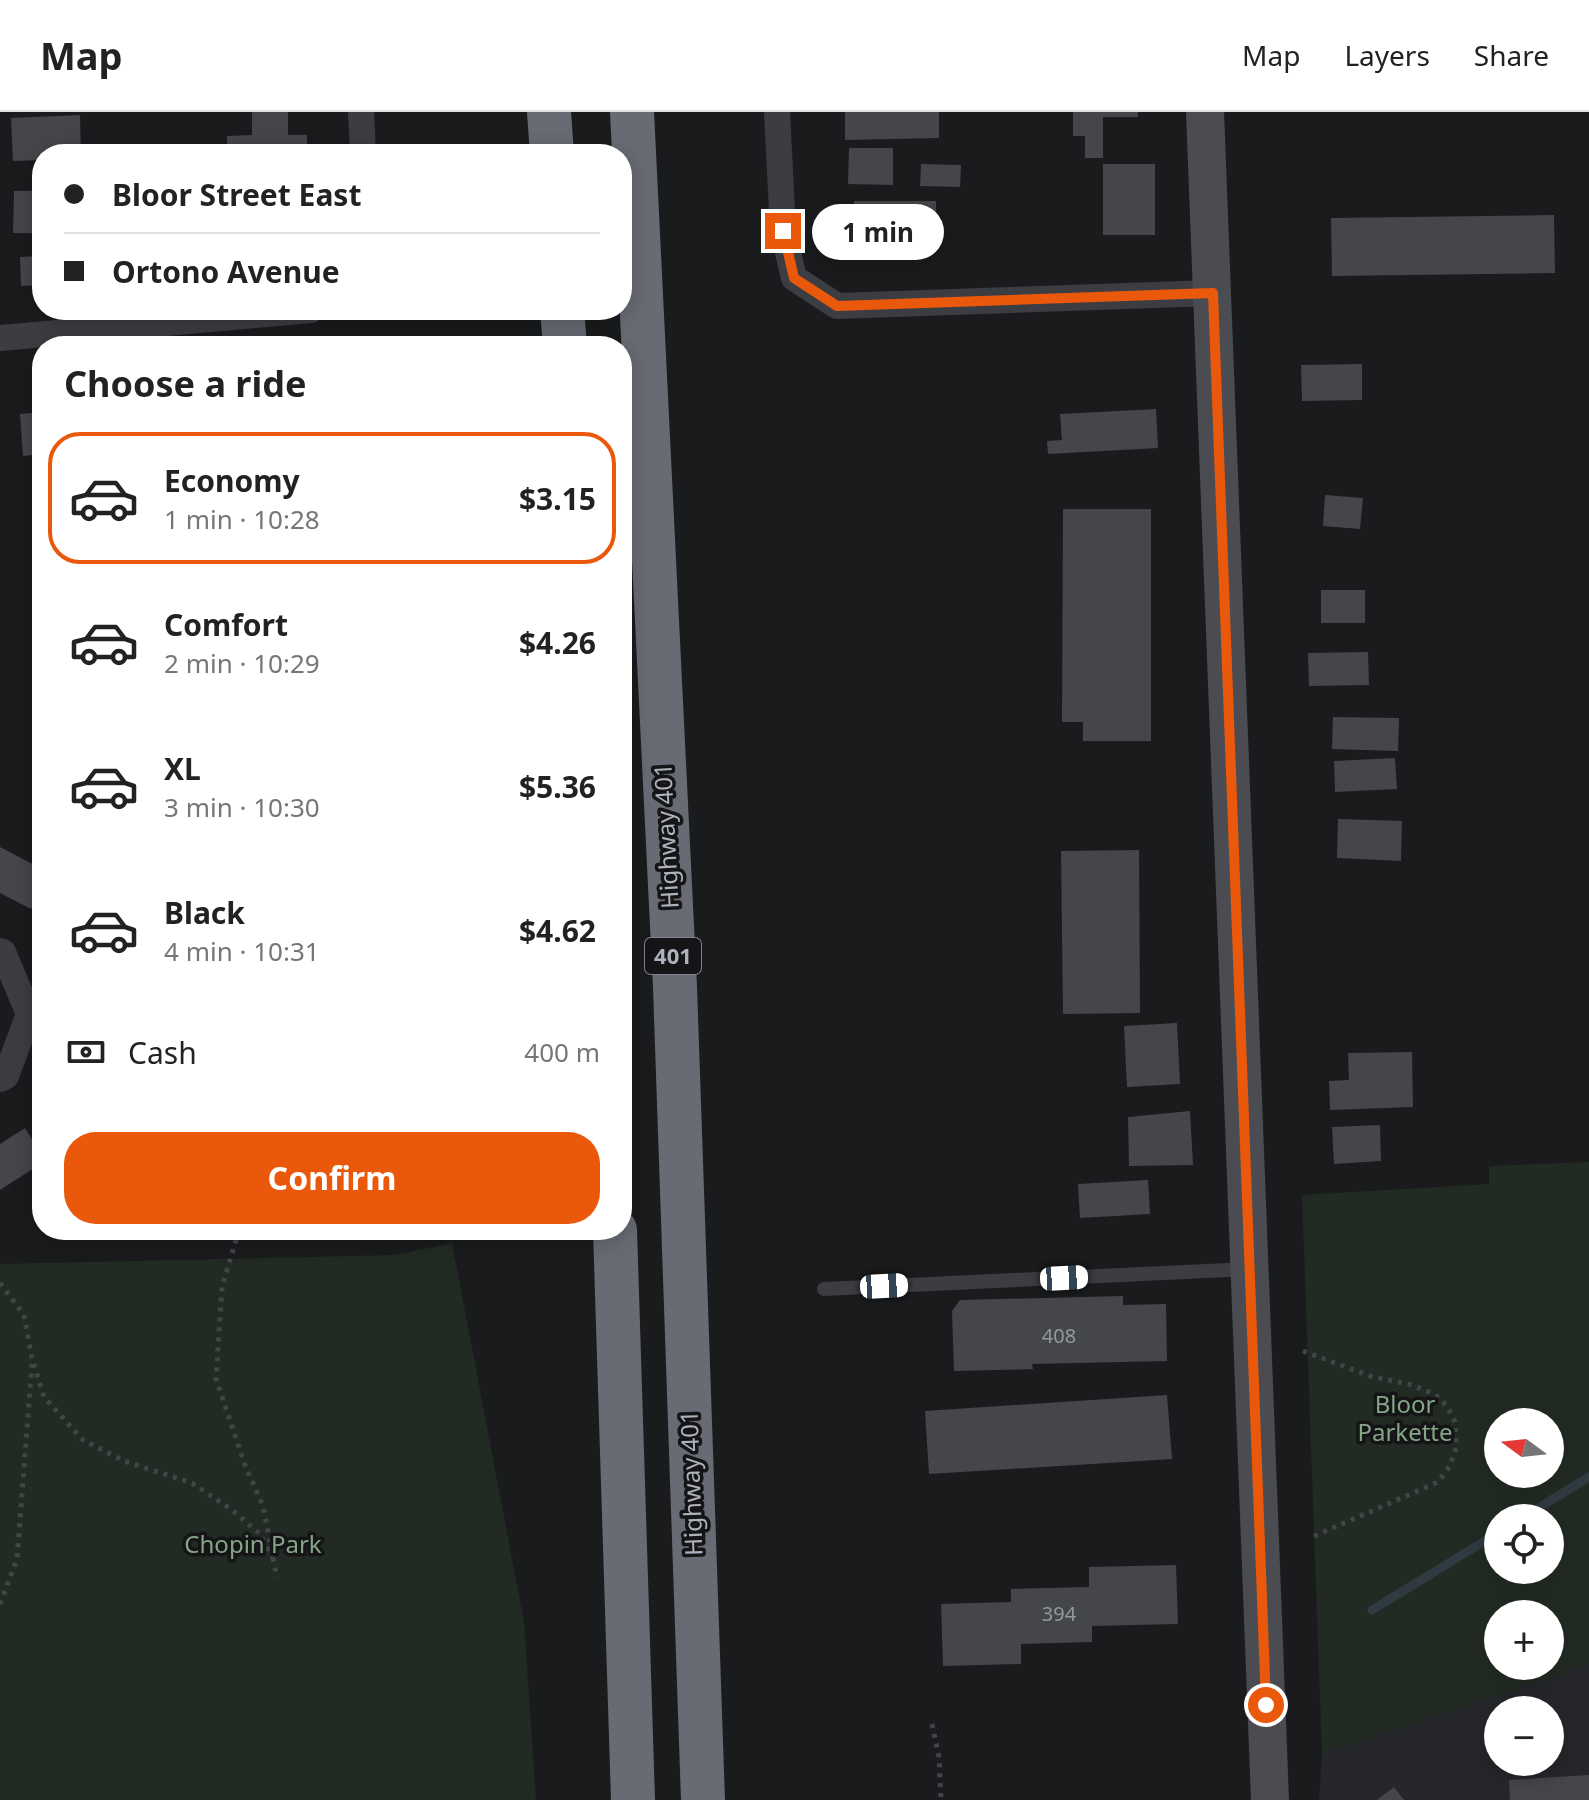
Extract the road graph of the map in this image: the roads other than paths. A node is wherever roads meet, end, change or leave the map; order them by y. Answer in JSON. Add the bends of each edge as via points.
{"nodes":[{"id":1,"x":361,"y":112,"type":"edge"},
{"id":2,"x":549,"y":112,"type":"edge"},
{"id":3,"x":632,"y":112,"type":"edge"},
{"id":4,"x":777,"y":112,"type":"edge"},
{"id":5,"x":1205,"y":112,"type":"edge"},
{"id":6,"x":363,"y":144,"type":"edge"},
{"id":7,"x":551,"y":144,"type":"edge"},
{"id":8,"x":1213,"y":293,"type":"junction"},
{"id":9,"x":200,"y":320,"type":"edge"},
{"id":10,"x":0,"y":338,"type":"edge"},
{"id":11,"x":0,"y":951,"type":"edge"},
{"id":12,"x":0,"y":1079,"type":"edge"},
{"id":13,"x":615,"y":1240,"type":"edge"},
{"id":14,"x":1250,"y":1269,"type":"junction"},
{"id":15,"x":824,"y":1289,"type":"dead end"},
{"id":16,"x":633,"y":1800,"type":"edge"},
{"id":17,"x":703,"y":1800,"type":"edge"},
{"id":18,"x":1270,"y":1800,"type":"edge"}],
"edges":[{"from":1,"to":6,"type":"street"},
{"from":2,"to":7,"type":"highway"},
{"from":3,"to":17,"type":"highway","name":"Highway 401","number":"401","via":[[675,987]]},
{"from":4,"to":8,"type":"street","via":[[783,231],[794,278],[837,306]]},
{"from":5,"to":8,"type":"main road"},
{"from":8,"to":14,"type":"main road"},
{"from":9,"to":10,"type":"street"},
{"from":11,"to":12,"type":"street","via":[[29,1014],[6,1076]]},
{"from":13,"to":16,"type":"highway"},
{"from":14,"to":15,"type":"lane"},
{"from":14,"to":18,"type":"main road"}]}
